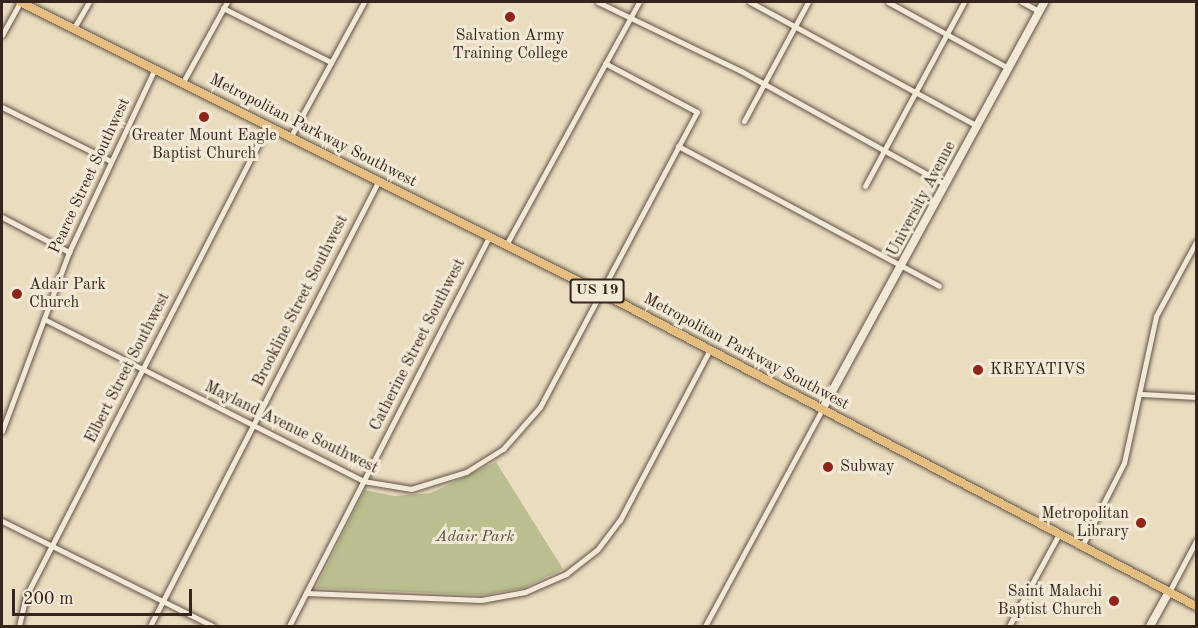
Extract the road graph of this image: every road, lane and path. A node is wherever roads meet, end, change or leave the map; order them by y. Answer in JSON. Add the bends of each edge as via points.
{"nodes":[{"id":1,"x":20,"y":2,"type":"edge"},
{"id":2,"x":89,"y":2,"type":"edge"},
{"id":3,"x":364,"y":2,"type":"edge"},
{"id":4,"x":598,"y":2,"type":"edge"},
{"id":5,"x":639,"y":2,"type":"edge"},
{"id":6,"x":750,"y":2,"type":"edge"},
{"id":7,"x":808,"y":2,"type":"edge"},
{"id":8,"x":888,"y":2,"type":"edge"},
{"id":9,"x":964,"y":2,"type":"edge"},
{"id":10,"x":1022,"y":2,"type":"edge"},
{"id":11,"x":1044,"y":2,"type":"edge"},
{"id":12,"x":225,"y":4,"type":"edge"},
{"id":13,"x":1039,"y":11,"type":"junction"},
{"id":14,"x":630,"y":18,"type":"junction"},
{"id":15,"x":795,"y":26,"type":"junction"},
{"id":16,"x":74,"y":28,"type":"junction"},
{"id":17,"x":947,"y":34,"type":"junction"},
{"id":18,"x":2,"y":35,"type":"edge"},
{"id":19,"x":331,"y":62,"type":"junction"},
{"id":20,"x":605,"y":63,"type":"junction"},
{"id":21,"x":154,"y":68,"type":"junction"},
{"id":22,"x":1008,"y":68,"type":"junction"},
{"id":23,"x":183,"y":82,"type":"junction"},
{"id":24,"x":764,"y":83,"type":"junction"},
{"id":25,"x":915,"y":92,"type":"junction"},
{"id":26,"x":2,"y":107,"type":"edge"},
{"id":27,"x":744,"y":121,"type":"dead end"},
{"id":28,"x":268,"y":125,"type":"junction"},
{"id":29,"x":976,"y":126,"type":"junction"},
{"id":30,"x":291,"y":136,"type":"junction"},
{"id":31,"x":678,"y":146,"type":"junction"},
{"id":32,"x":884,"y":150,"type":"junction"},
{"id":33,"x":111,"y":161,"type":"junction"},
{"id":34,"x":379,"y":180,"type":"junction"},
{"id":35,"x":945,"y":184,"type":"junction"},
{"id":36,"x":865,"y":186,"type":"dead end"},
{"id":37,"x":2,"y":217,"type":"edge"},
{"id":38,"x":489,"y":237,"type":"junction"},
{"id":39,"x":1197,"y":242,"type":"edge"},
{"id":40,"x":506,"y":245,"type":"junction"},
{"id":41,"x":69,"y":252,"type":"junction"},
{"id":42,"x":902,"y":264,"type":"junction"},
{"id":43,"x":939,"y":286,"type":"dead end"},
{"id":44,"x":599,"y":292,"type":"junction"},
{"id":45,"x":44,"y":319,"type":"junction"},
{"id":46,"x":710,"y":349,"type":"junction"},
{"id":47,"x":142,"y":369,"type":"junction"},
{"id":48,"x":1142,"y":394,"type":"junction"},
{"id":49,"x":1197,"y":396,"type":"edge"},
{"id":50,"x":823,"y":408,"type":"junction"},
{"id":51,"x":253,"y":425,"type":"junction"},
{"id":52,"x":2,"y":431,"type":"edge"},
{"id":53,"x":363,"y":481,"type":"junction"},
{"id":54,"x":2,"y":521,"type":"edge"},
{"id":55,"x":1059,"y":534,"type":"junction"},
{"id":56,"x":1197,"y":542,"type":"edge"},
{"id":57,"x":52,"y":546,"type":"junction"},
{"id":58,"x":1082,"y":546,"type":"junction"},
{"id":59,"x":1169,"y":592,"type":"junction"},
{"id":60,"x":306,"y":593,"type":"junction"},
{"id":61,"x":162,"y":601,"type":"junction"},
{"id":62,"x":1197,"y":606,"type":"edge"},
{"id":63,"x":19,"y":627,"type":"edge"},
{"id":64,"x":150,"y":627,"type":"edge"},
{"id":65,"x":213,"y":627,"type":"edge"},
{"id":66,"x":289,"y":627,"type":"edge"},
{"id":67,"x":705,"y":627,"type":"edge"},
{"id":68,"x":1009,"y":627,"type":"edge"},
{"id":69,"x":1150,"y":627,"type":"edge"}],
"edges":[{"from":1,"to":16,"type":"main road","name":"Metropolitan Parkway Southwest","number":"US 19"},
{"from":1,"to":18,"type":"street"},
{"from":2,"to":16,"type":"street"},
{"from":3,"to":19,"type":"street"},
{"from":4,"to":14,"type":"street"},
{"from":5,"to":14,"type":"street"},
{"from":6,"to":15,"type":"street"},
{"from":7,"to":15,"type":"street"},
{"from":8,"to":17,"type":"street"},
{"from":9,"to":17,"type":"street"},
{"from":10,"to":13,"type":"street"},
{"from":11,"to":13,"type":"main road","name":"University Avenue"},
{"from":12,"to":19,"type":"street"},
{"from":12,"to":23,"type":"street"},
{"from":13,"to":22,"type":"main road","name":"University Avenue"},
{"from":14,"to":20,"type":"street"},
{"from":14,"to":24,"type":"street"},
{"from":15,"to":24,"type":"street"},
{"from":15,"to":25,"type":"street"},
{"from":16,"to":21,"type":"main road","name":"Metropolitan Parkway Southwest","number":"US 19"},
{"from":17,"to":22,"type":"street"},
{"from":17,"to":25,"type":"street"},
{"from":19,"to":30,"type":"street"},
{"from":20,"to":31,"type":"street","name":"Mayland Avenue Southwest","via":[[697,112]]},
{"from":20,"to":40,"type":"street"},
{"from":21,"to":23,"type":"main road","name":"Metropolitan Parkway Southwest","number":"US 19"},
{"from":21,"to":33,"type":"street","name":"Pearce Street Southwest"},
{"from":22,"to":29,"type":"main road","name":"University Avenue"},
{"from":23,"to":28,"type":"main road","name":"Metropolitan Parkway Southwest","number":"US 19"},
{"from":24,"to":27,"type":"street"},
{"from":24,"to":32,"type":"street"},
{"from":25,"to":29,"type":"street"},
{"from":25,"to":32,"type":"street"},
{"from":26,"to":33,"type":"street"},
{"from":28,"to":30,"type":"main road","name":"Metropolitan Parkway Southwest","number":"US 19"},
{"from":28,"to":47,"type":"street","name":"Elbert Street Southwest"},
{"from":29,"to":35,"type":"main road","name":"University Avenue"},
{"from":30,"to":34,"type":"main road","name":"Metropolitan Parkway Southwest","number":"US 19"},
{"from":31,"to":42,"type":"street"},
{"from":31,"to":44,"type":"street","name":"Mayland Avenue Southwest"},
{"from":32,"to":35,"type":"street"},
{"from":32,"to":36,"type":"street"},
{"from":33,"to":41,"type":"street","name":"Pearce Street Southwest"},
{"from":34,"to":38,"type":"main road","name":"Metropolitan Parkway Southwest","number":"US 19"},
{"from":34,"to":51,"type":"street","name":"Brookline Street Southwest"},
{"from":35,"to":42,"type":"main road","name":"University Avenue"},
{"from":37,"to":41,"type":"street"},
{"from":38,"to":40,"type":"main road","name":"Metropolitan Parkway Southwest","number":"US 19"},
{"from":38,"to":53,"type":"street","name":"Catherine Street Southwest"},
{"from":39,"to":48,"type":"street","via":[[1154,323]]},
{"from":40,"to":44,"type":"main road","name":"Metropolitan Parkway Southwest","number":"US 19"},
{"from":41,"to":45,"type":"street","name":"Pearce Street Southwest"},
{"from":42,"to":43,"type":"street"},
{"from":42,"to":50,"type":"main road","name":"University Avenue"},
{"from":44,"to":46,"type":"main road","name":"Metropolitan Parkway Southwest","number":"US 19"},
{"from":44,"to":53,"type":"street","name":"Mayland Avenue Southwest","via":[[540,406],[503,449],[428,487],[395,489]]},
{"from":45,"to":47,"type":"street","name":"Mayland Avenue Southwest"},
{"from":45,"to":52,"type":"street","name":"Pearce Street Southwest"},
{"from":46,"to":50,"type":"main road","name":"Metropolitan Parkway Southwest","number":"US 19"},
{"from":46,"to":60,"type":"street","via":[[620,520],[597,550],[566,574],[525,592],[481,600]]},
{"from":47,"to":51,"type":"street","name":"Mayland Avenue Southwest"},
{"from":47,"to":57,"type":"street","name":"Elbert Street Southwest"},
{"from":48,"to":49,"type":"street"},
{"from":48,"to":58,"type":"street","via":[[1124,463]]},
{"from":50,"to":55,"type":"main road","name":"Metropolitan Parkway Southwest","number":"US 19"},
{"from":50,"to":67,"type":"street"},
{"from":51,"to":53,"type":"street","name":"Mayland Avenue Southwest"},
{"from":51,"to":61,"type":"street","name":"Brookline Street Southwest"},
{"from":53,"to":60,"type":"street","name":"Catherine Street Southwest"},
{"from":54,"to":57,"type":"street"},
{"from":55,"to":58,"type":"main road","name":"Metropolitan Parkway Southwest","number":"US 19"},
{"from":55,"to":68,"type":"street"},
{"from":56,"to":59,"type":"street"},
{"from":57,"to":61,"type":"street"},
{"from":57,"to":63,"type":"street","name":"Elbert Street Southwest","via":[[26,596]]},
{"from":58,"to":59,"type":"main road","name":"Metropolitan Parkway Southwest","number":"US 19"},
{"from":59,"to":62,"type":"main road","name":"Metropolitan Parkway Southwest","number":"US 19"},
{"from":59,"to":69,"type":"main road"},
{"from":60,"to":66,"type":"street","name":"Catherine Street Southwest"},
{"from":61,"to":64,"type":"street","name":"Brookline Street Southwest"},
{"from":61,"to":65,"type":"street"}]}
